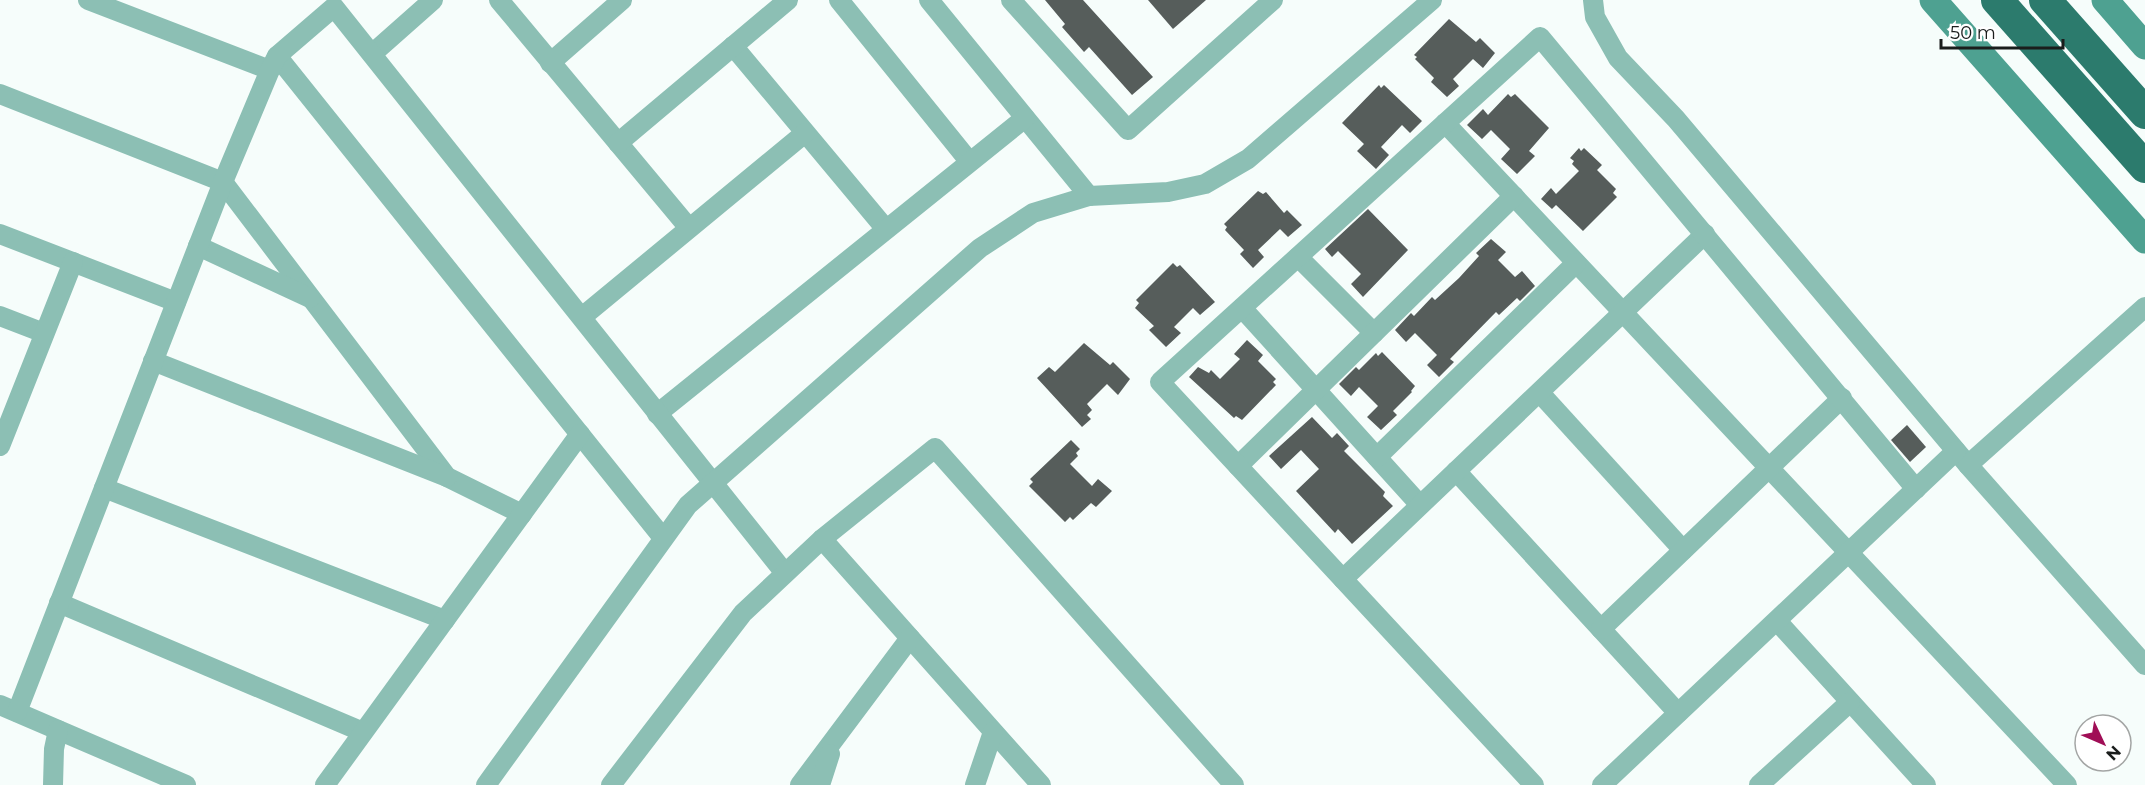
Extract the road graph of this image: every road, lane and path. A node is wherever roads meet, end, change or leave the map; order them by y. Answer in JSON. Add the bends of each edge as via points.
{"nodes":[{"id":1,"x":88,"y":0,"type":"edge"},
{"id":2,"x":433,"y":0,"type":"edge"},
{"id":3,"x":499,"y":0,"type":"edge"},
{"id":4,"x":622,"y":0,"type":"edge"},
{"id":5,"x":788,"y":0,"type":"edge"},
{"id":6,"x":839,"y":0,"type":"edge"},
{"id":7,"x":929,"y":0,"type":"edge"},
{"id":8,"x":1011,"y":0,"type":"edge"},
{"id":9,"x":1273,"y":0,"type":"edge"},
{"id":10,"x":1432,"y":0,"type":"edge"},
{"id":11,"x":1593,"y":0,"type":"edge"},
{"id":12,"x":1933,"y":0,"type":"edge"},
{"id":13,"x":1997,"y":0,"type":"edge"},
{"id":14,"x":2045,"y":0,"type":"edge"},
{"id":15,"x":2105,"y":0,"type":"edge"},
{"id":16,"x":2110,"y":0,"type":"edge"},
{"id":17,"x":2145,"y":21,"type":"edge"},
{"id":18,"x":733,"y":46,"type":"junction"},
{"id":19,"x":2145,"y":46,"type":"edge"},
{"id":20,"x":372,"y":54,"type":"junction"},
{"id":21,"x":273,"y":63,"type":"junction"},
{"id":22,"x":550,"y":63,"type":"junction"},
{"id":23,"x":0,"y":94,"type":"edge"},
{"id":24,"x":2145,"y":113,"type":"edge"},
{"id":25,"x":1025,"y":118,"type":"junction"},
{"id":26,"x":1444,"y":123,"type":"junction"},
{"id":27,"x":805,"y":133,"type":"junction"},
{"id":28,"x":618,"y":143,"type":"junction"},
{"id":29,"x":969,"y":160,"type":"junction"},
{"id":30,"x":2145,"y":167,"type":"edge"},
{"id":31,"x":223,"y":182,"type":"junction"},
{"id":32,"x":1089,"y":196,"type":"junction"},
{"id":33,"x":1514,"y":196,"type":"junction"},
{"id":34,"x":689,"y":228,"type":"junction"},
{"id":35,"x":885,"y":228,"type":"junction"},
{"id":36,"x":0,"y":234,"type":"edge"},
{"id":37,"x":1705,"y":234,"type":"junction"},
{"id":38,"x":2145,"y":240,"type":"edge"},
{"id":39,"x":198,"y":246,"type":"junction"},
{"id":40,"x":1298,"y":257,"type":"junction"},
{"id":41,"x":73,"y":262,"type":"junction"},
{"id":42,"x":1576,"y":263,"type":"junction"},
{"id":43,"x":314,"y":300,"type":"junction"},
{"id":44,"x":177,"y":302,"type":"junction"},
{"id":45,"x":2145,"y":307,"type":"edge"},
{"id":46,"x":1242,"y":308,"type":"junction"},
{"id":47,"x":1624,"y":313,"type":"junction"},
{"id":48,"x":0,"y":316,"type":"edge"},
{"id":49,"x":582,"y":318,"type":"junction"},
{"id":50,"x":44,"y":333,"type":"junction"},
{"id":51,"x":1374,"y":333,"type":"junction"},
{"id":52,"x":153,"y":362,"type":"junction"},
{"id":53,"x":1316,"y":390,"type":"junction"},
{"id":54,"x":1540,"y":393,"type":"junction"},
{"id":55,"x":1842,"y":398,"type":"junction"},
{"id":56,"x":657,"y":414,"type":"junction"},
{"id":57,"x":580,"y":434,"type":"junction"},
{"id":58,"x":0,"y":446,"type":"edge"},
{"id":59,"x":1377,"y":458,"type":"junction"},
{"id":60,"x":1962,"y":458,"type":"junction"},
{"id":61,"x":1238,"y":466,"type":"junction"},
{"id":62,"x":1768,"y":469,"type":"junction"},
{"id":63,"x":1456,"y":471,"type":"junction"},
{"id":64,"x":447,"y":477,"type":"junction"},
{"id":65,"x":711,"y":482,"type":"junction"},
{"id":66,"x":104,"y":488,"type":"junction"},
{"id":67,"x":1916,"y":489,"type":"junction"},
{"id":68,"x":1420,"y":505,"type":"junction"},
{"id":69,"x":522,"y":514,"type":"junction"},
{"id":70,"x":663,"y":538,"type":"junction"},
{"id":71,"x":822,"y":539,"type":"junction"},
{"id":72,"x":1683,"y":550,"type":"junction"},
{"id":73,"x":1847,"y":554,"type":"junction"},
{"id":74,"x":784,"y":572,"type":"junction"},
{"id":75,"x":1343,"y":579,"type":"junction"},
{"id":76,"x":59,"y":603,"type":"junction"},
{"id":77,"x":445,"y":620,"type":"junction"},
{"id":78,"x":1777,"y":621,"type":"junction"},
{"id":79,"x":1601,"y":629,"type":"junction"},
{"id":80,"x":910,"y":638,"type":"junction"},
{"id":81,"x":2145,"y":665,"type":"edge"},
{"id":82,"x":1850,"y":702,"type":"junction"},
{"id":83,"x":8,"y":708,"type":"edge"},
{"id":84,"x":1678,"y":713,"type":"junction"},
{"id":85,"x":58,"y":730,"type":"junction"},
{"id":86,"x":363,"y":732,"type":"junction"},
{"id":87,"x":993,"y":732,"type":"junction"},
{"id":88,"x":836,"y":736,"type":"junction"},
{"id":89,"x":1765,"y":783,"type":"edge"},
{"id":90,"x":53,"y":785,"type":"edge"},
{"id":91,"x":186,"y":785,"type":"edge"},
{"id":92,"x":325,"y":785,"type":"edge"},
{"id":93,"x":486,"y":785,"type":"edge"},
{"id":94,"x":611,"y":785,"type":"edge"},
{"id":95,"x":800,"y":785,"type":"edge"},
{"id":96,"x":820,"y":785,"type":"edge"},
{"id":97,"x":975,"y":785,"type":"edge"},
{"id":98,"x":1041,"y":785,"type":"edge"},
{"id":99,"x":1234,"y":785,"type":"edge"},
{"id":100,"x":1534,"y":785,"type":"edge"},
{"id":101,"x":1602,"y":785,"type":"edge"},
{"id":102,"x":1926,"y":785,"type":"edge"},
{"id":103,"x":2067,"y":785,"type":"edge"}],
"edges":[{"from":1,"to":21,"type":"street"},
{"from":2,"to":20,"type":"street"},
{"from":3,"to":22,"type":"street"},
{"from":4,"to":22,"type":"street"},
{"from":5,"to":18,"type":"street"},
{"from":6,"to":29,"type":"street"},
{"from":7,"to":25,"type":"street"},
{"from":8,"to":9,"type":"street","via":[[1128,130]]},
{"from":10,"to":32,"type":"street","via":[[1248,159],[1205,184],[1168,192]]},
{"from":11,"to":60,"type":"street","via":[[1596,17],[1618,58],[1676,119]]},
{"from":12,"to":38,"type":"main road"},
{"from":13,"to":30,"type":"highway"},
{"from":14,"to":24,"type":"highway"},
{"from":15,"to":19,"type":"main road"},
{"from":16,"to":17,"type":"main road"},
{"from":18,"to":27,"type":"street"},
{"from":18,"to":28,"type":"street"},
{"from":20,"to":21,"type":"street","via":[[334,7]]},
{"from":20,"to":49,"type":"street"},
{"from":21,"to":31,"type":"street"},
{"from":21,"to":57,"type":"street"},
{"from":22,"to":28,"type":"street"},
{"from":23,"to":31,"type":"street"},
{"from":25,"to":29,"type":"street"},
{"from":25,"to":32,"type":"street"},
{"from":26,"to":33,"type":"street"},
{"from":26,"to":37,"type":"street","via":[[1540,37]]},
{"from":26,"to":40,"type":"street"},
{"from":27,"to":34,"type":"street"},
{"from":27,"to":35,"type":"street"},
{"from":28,"to":34,"type":"street"},
{"from":29,"to":35,"type":"street"},
{"from":31,"to":39,"type":"street"},
{"from":31,"to":43,"type":"street"},
{"from":32,"to":65,"type":"street","via":[[1033,213],[980,248]]},
{"from":33,"to":42,"type":"street"},
{"from":33,"to":51,"type":"street"},
{"from":34,"to":49,"type":"street"},
{"from":35,"to":56,"type":"street"},
{"from":36,"to":41,"type":"street"},
{"from":37,"to":47,"type":"street"},
{"from":37,"to":55,"type":"street"},
{"from":39,"to":43,"type":"street"},
{"from":39,"to":44,"type":"street"},
{"from":40,"to":46,"type":"street"},
{"from":40,"to":51,"type":"street"},
{"from":41,"to":44,"type":"street"},
{"from":41,"to":50,"type":"street"},
{"from":42,"to":47,"type":"street"},
{"from":42,"to":59,"type":"street"},
{"from":43,"to":64,"type":"street"},
{"from":44,"to":52,"type":"street"},
{"from":45,"to":60,"type":"street"},
{"from":46,"to":53,"type":"street"},
{"from":46,"to":61,"type":"street","via":[[1160,382]]},
{"from":47,"to":54,"type":"street"},
{"from":47,"to":62,"type":"street"},
{"from":48,"to":50,"type":"street"},
{"from":49,"to":56,"type":"street"},
{"from":50,"to":58,"type":"street"},
{"from":51,"to":53,"type":"street"},
{"from":52,"to":64,"type":"street"},
{"from":52,"to":66,"type":"street"},
{"from":53,"to":59,"type":"street"},
{"from":53,"to":61,"type":"street"},
{"from":54,"to":63,"type":"street"},
{"from":54,"to":72,"type":"street"},
{"from":55,"to":62,"type":"street"},
{"from":55,"to":67,"type":"street"},
{"from":56,"to":65,"type":"street"},
{"from":57,"to":69,"type":"street"},
{"from":57,"to":70,"type":"street"},
{"from":59,"to":68,"type":"street"},
{"from":60,"to":67,"type":"street"},
{"from":60,"to":81,"type":"street"},
{"from":61,"to":75,"type":"street"},
{"from":62,"to":72,"type":"street"},
{"from":62,"to":73,"type":"street"},
{"from":63,"to":68,"type":"street"},
{"from":63,"to":79,"type":"street"},
{"from":64,"to":69,"type":"street"},
{"from":65,"to":70,"type":"street"},
{"from":65,"to":74,"type":"street"},
{"from":66,"to":76,"type":"street"},
{"from":66,"to":77,"type":"street"},
{"from":67,"to":73,"type":"street"},
{"from":68,"to":75,"type":"street"},
{"from":69,"to":77,"type":"street"},
{"from":70,"to":93,"type":"street"},
{"from":71,"to":74,"type":"street"},
{"from":71,"to":80,"type":"street"},
{"from":71,"to":99,"type":"street","via":[[935,448]]},
{"from":72,"to":79,"type":"street"},
{"from":73,"to":78,"type":"street"},
{"from":73,"to":103,"type":"street"},
{"from":74,"to":94,"type":"street","via":[[742,613]]},
{"from":75,"to":100,"type":"street"},
{"from":76,"to":83,"type":"street"},
{"from":76,"to":86,"type":"street"},
{"from":77,"to":86,"type":"street"},
{"from":78,"to":82,"type":"street"},
{"from":78,"to":84,"type":"street"},
{"from":79,"to":84,"type":"street"},
{"from":80,"to":87,"type":"street"},
{"from":80,"to":88,"type":"street"},
{"from":82,"to":89,"type":"street"},
{"from":82,"to":102,"type":"street"},
{"from":83,"to":85,"type":"street"},
{"from":84,"to":101,"type":"street"},
{"from":85,"to":90,"type":"street"},
{"from":85,"to":91,"type":"street"},
{"from":86,"to":92,"type":"street"},
{"from":87,"to":97,"type":"street"},
{"from":87,"to":98,"type":"street"},
{"from":88,"to":95,"type":"street"},
{"from":88,"to":96,"type":"street"}]}
